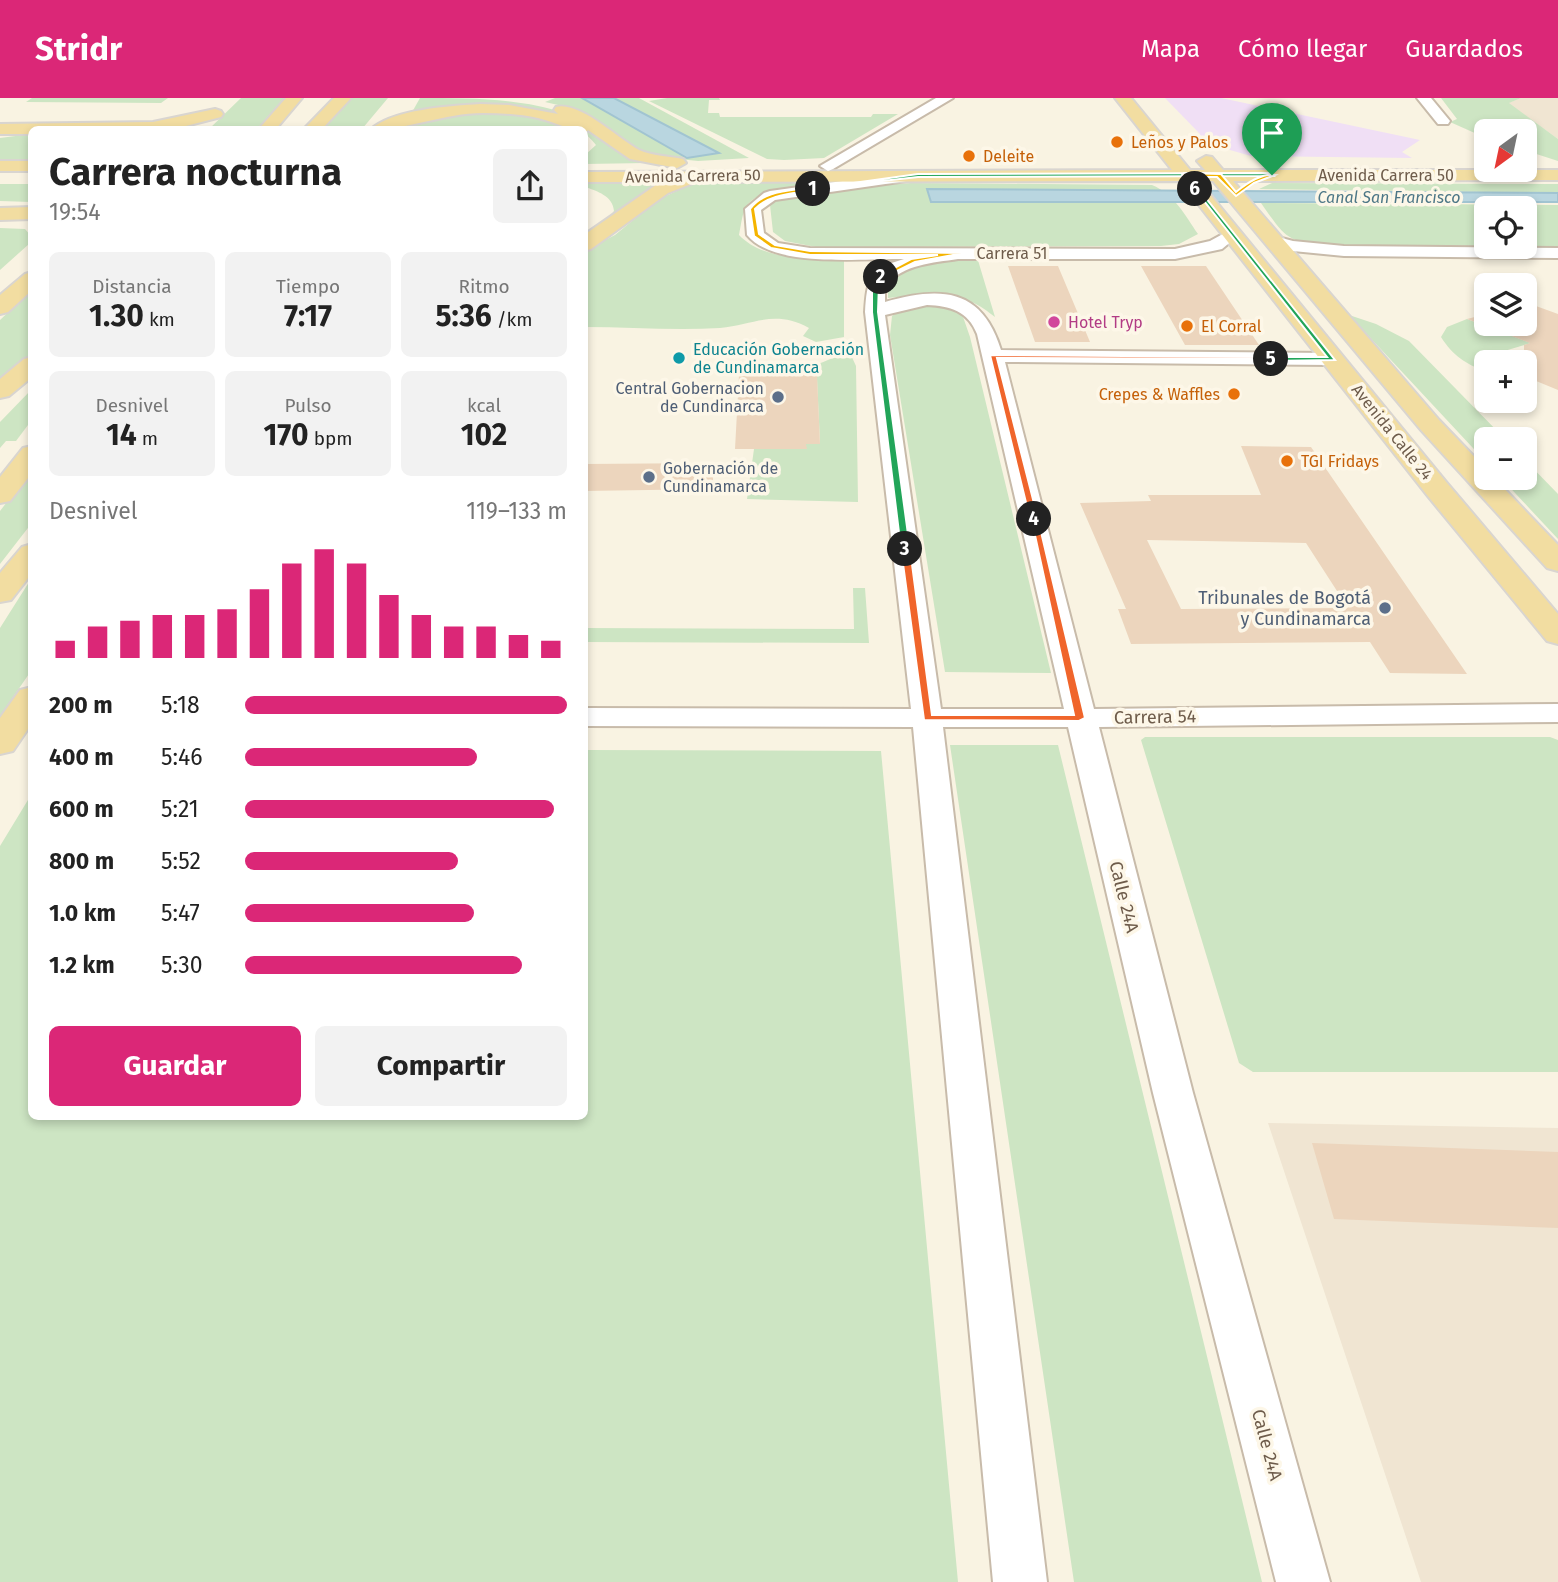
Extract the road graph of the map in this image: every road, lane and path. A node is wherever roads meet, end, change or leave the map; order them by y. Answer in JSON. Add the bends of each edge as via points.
{"nodes":[{"id":1,"x":294,"y":98,"type":"edge"},
{"id":2,"x":343,"y":98,"type":"edge"},
{"id":3,"x":515,"y":98,"type":"edge"},
{"id":4,"x":946,"y":98,"type":"edge"},
{"id":5,"x":1123,"y":98,"type":"edge"},
{"id":6,"x":1424,"y":98,"type":"edge"},
{"id":7,"x":386,"y":108,"type":"dead end"},
{"id":8,"x":1443,"y":121,"type":"dead end"},
{"id":9,"x":160,"y":126,"type":"edge"},
{"id":10,"x":201,"y":126,"type":"edge"},
{"id":11,"x":270,"y":126,"type":"edge"},
{"id":12,"x":315,"y":126,"type":"edge"},
{"id":13,"x":372,"y":126,"type":"edge"},
{"id":14,"x":388,"y":126,"type":"edge"},
{"id":15,"x":574,"y":126,"type":"edge"},
{"id":16,"x":0,"y":129,"type":"edge"},
{"id":17,"x":28,"y":129,"type":"edge"},
{"id":18,"x":28,"y":132,"type":"edge"},
{"id":19,"x":0,"y":135,"type":"edge"},
{"id":20,"x":1129,"y":159,"type":"dead end"},
{"id":21,"x":588,"y":166,"type":"edge"},
{"id":22,"x":707,"y":166,"type":"junction"},
{"id":23,"x":828,"y":166,"type":"junction"},
{"id":24,"x":1093,"y":166,"type":"junction"},
{"id":25,"x":1474,"y":167,"type":"edge"},
{"id":26,"x":1280,"y":170,"type":"junction"},
{"id":27,"x":1537,"y":170,"type":"edge"},
{"id":28,"x":1556,"y":174,"type":"edge"},
{"id":29,"x":729,"y":175,"type":"junction"},
{"id":30,"x":918,"y":175,"type":"junction"},
{"id":31,"x":1191,"y":183,"type":"junction"},
{"id":32,"x":1231,"y":185,"type":"junction"},
{"id":33,"x":588,"y":187,"type":"edge"},
{"id":34,"x":28,"y":213,"type":"edge"},
{"id":35,"x":604,"y":213,"type":"dead end"},
{"id":36,"x":0,"y":214,"type":"edge"},
{"id":37,"x":0,"y":220,"type":"edge"},
{"id":38,"x":28,"y":221,"type":"edge"},
{"id":39,"x":588,"y":229,"type":"edge"},
{"id":40,"x":1232,"y":234,"type":"junction"},
{"id":41,"x":1274,"y":241,"type":"junction"},
{"id":42,"x":588,"y":242,"type":"edge"},
{"id":43,"x":961,"y":253,"type":"junction"},
{"id":44,"x":1558,"y":253,"type":"edge"},
{"id":45,"x":28,"y":282,"type":"edge"},
{"id":46,"x":0,"y":306,"type":"edge"},
{"id":47,"x":875,"y":312,"type":"junction"},
{"id":48,"x":993,"y":356,"type":"junction"},
{"id":49,"x":1332,"y":359,"type":"junction"},
{"id":50,"x":28,"y":367,"type":"edge"},
{"id":51,"x":0,"y":391,"type":"edge"},
{"id":52,"x":28,"y":459,"type":"edge"},
{"id":53,"x":0,"y":495,"type":"edge"},
{"id":54,"x":28,"y":558,"type":"edge"},
{"id":55,"x":1558,"y":562,"type":"edge"},
{"id":56,"x":0,"y":593,"type":"edge"},
{"id":57,"x":1558,"y":634,"type":"edge"},
{"id":58,"x":1558,"y":713,"type":"edge"},
{"id":59,"x":588,"y":717,"type":"edge"},
{"id":60,"x":927,"y":718,"type":"junction"},
{"id":61,"x":1079,"y":718,"type":"junction"},
{"id":62,"x":1020,"y":1582,"type":"edge"},
{"id":63,"x":1303,"y":1582,"type":"edge"}],
"edges":[{"from":1,"to":11,"type":"main road"},
{"from":2,"to":12,"type":"main road"},
{"from":3,"to":22,"type":"main road","via":[[579,117],[636,155]]},
{"from":4,"to":23,"type":"street"},
{"from":5,"to":31,"type":"main road","name":"Avenida Calle 24","via":[[1150,144]]},
{"from":6,"to":8,"type":"street"},
{"from":7,"to":13,"type":"main road"},
{"from":9,"to":10,"type":"main road","via":[[219,110]]},
{"from":14,"to":15,"type":"main road","via":[[417,115],[481,107],[550,113]]},
{"from":16,"to":17,"type":"main road"},
{"from":18,"to":19,"type":"main road"},
{"from":20,"to":24,"type":"main road"},
{"from":21,"to":22,"type":"main road","name":"Avenida Carrera 50"},
{"from":22,"to":23,"type":"main road","name":"Avenida Carrera 50"},
{"from":23,"to":24,"type":"main road","name":"Avenida Carrera 50"},
{"from":24,"to":31,"type":"main road","name":"Avenida Carrera 50"},
{"from":25,"to":26,"type":"main road","name":"Avenida Carrera 50"},
{"from":26,"to":28,"type":"main road","name":"Avenida Carrera 50"},
{"from":26,"to":32,"type":"main road"},
{"from":26,"to":32,"type":"main road","name":"Avenida Carrera 50"},
{"from":26,"to":32,"type":"main road","name":"Avenida Calle 24","via":[[1191,145]]},
{"from":27,"to":28,"type":"main road","name":"Avenida Carrera 50"},
{"from":29,"to":30,"type":"main road","name":"Avenida Carrera 50"},
{"from":29,"to":33,"type":"main road","name":"Avenida Carrera 50"},
{"from":29,"to":42,"type":"main road","via":[[662,189]]},
{"from":30,"to":31,"type":"main road","name":"Avenida Carrera 50","via":[[1120,176]]},
{"from":30,"to":43,"type":"street","name":"Carrera 51","via":[[783,193],[762,200],[753,209],[756,235],[789,251]]},
{"from":31,"to":32,"type":"main road","name":"Avenida Carrera 50"},
{"from":31,"to":40,"type":"main road","name":"Avenida Calle 24"},
{"from":32,"to":41,"type":"main road","name":"Avenida Calle 24"},
{"from":34,"to":36,"type":"main road"},
{"from":35,"to":39,"type":"main road"},
{"from":37,"to":38,"type":"main road"},
{"from":40,"to":43,"type":"street","name":"Carrera 51","via":[[1208,248],[1175,254]]},
{"from":40,"to":49,"type":"main road","name":"Avenida Calle 24"},
{"from":41,"to":44,"type":"street","via":[[1344,251]]},
{"from":41,"to":55,"type":"main road","name":"Avenida Calle 24","via":[[1430,425]]},
{"from":43,"to":47,"type":"street","via":[[913,261],[889,271],[876,284]]},
{"from":45,"to":46,"type":"main road"},
{"from":47,"to":48,"type":"street","name":"Calle 24A","via":[[912,300],[959,305],[979,318]]},
{"from":47,"to":60,"type":"street"},
{"from":48,"to":49,"type":"street"},
{"from":48,"to":61,"type":"street","name":"Calle 24A"},
{"from":49,"to":57,"type":"main road","name":"Avenida Calle 24"},
{"from":50,"to":51,"type":"main road"},
{"from":52,"to":53,"type":"main road"},
{"from":54,"to":56,"type":"main road"},
{"from":58,"to":61,"type":"street","name":"Carrera 54"},
{"from":59,"to":60,"type":"street","name":"Carrera 54"},
{"from":60,"to":61,"type":"street","name":"Carrera 54"},
{"from":60,"to":62,"type":"street"},
{"from":61,"to":63,"type":"street","name":"Calle 24A"}]}
